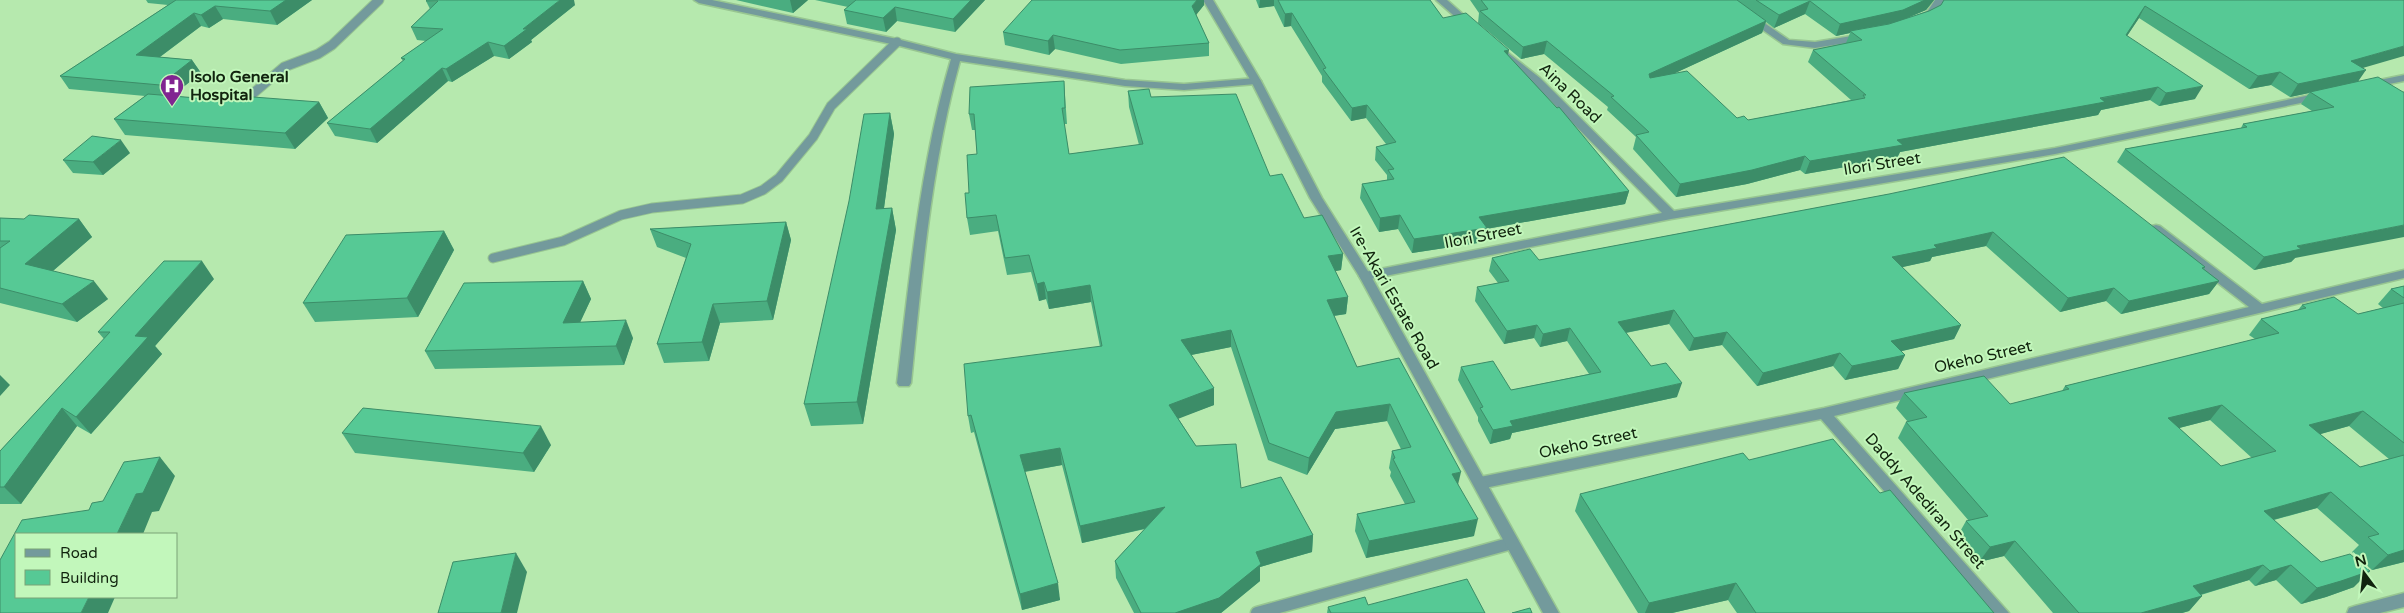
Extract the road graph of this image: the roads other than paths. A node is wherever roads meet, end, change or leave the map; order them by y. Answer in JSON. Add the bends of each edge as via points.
{"nodes":[{"id":1,"x":379,"y":0,"type":"edge"},
{"id":2,"x":699,"y":0,"type":"edge"},
{"id":3,"x":1208,"y":0,"type":"edge"},
{"id":4,"x":1440,"y":0,"type":"edge"},
{"id":5,"x":1725,"y":0,"type":"edge"},
{"id":6,"x":1940,"y":0,"type":"edge"},
{"id":7,"x":1909,"y":23,"type":"edge"},
{"id":8,"x":1477,"y":31,"type":"edge"},
{"id":9,"x":1878,"y":33,"type":"edge"},
{"id":10,"x":897,"y":42,"type":"junction"},
{"id":11,"x":1492,"y":43,"type":"edge"},
{"id":12,"x":956,"y":57,"type":"junction"},
{"id":13,"x":2404,"y":78,"type":"edge"},
{"id":14,"x":1256,"y":81,"type":"junction"},
{"id":15,"x":2356,"y":88,"type":"edge"},
{"id":16,"x":2336,"y":92,"type":"edge"},
{"id":17,"x":250,"y":96,"type":"edge"},
{"id":18,"x":2055,"y":152,"type":"junction"},
{"id":19,"x":2070,"y":164,"type":"edge"},
{"id":20,"x":1671,"y":215,"type":"junction"},
{"id":21,"x":2150,"y":224,"type":"edge"},
{"id":22,"x":493,"y":258,"type":"dead end"},
{"id":23,"x":2404,"y":274,"type":"edge"},
{"id":24,"x":1364,"y":276,"type":"junction"},
{"id":25,"x":2260,"y":309,"type":"junction"},
{"id":26,"x":904,"y":383,"type":"dead end"},
{"id":27,"x":1824,"y":413,"type":"junction"},
{"id":28,"x":1480,"y":483,"type":"junction"},
{"id":29,"x":1512,"y":543,"type":"junction"},
{"id":30,"x":2404,"y":600,"type":"edge"},
{"id":31,"x":1257,"y":613,"type":"edge"},
{"id":32,"x":1551,"y":613,"type":"edge"},
{"id":33,"x":2000,"y":613,"type":"edge"},
{"id":34,"x":2356,"y":613,"type":"edge"}],
"edges":[{"from":1,"to":17,"type":"lane","via":[[332,45],[284,67]]},
{"from":2,"to":10,"type":"street"},
{"from":3,"to":14,"type":"street","name":"Ire-Akari Estate Road"},
{"from":4,"to":8,"type":"street"},
{"from":5,"to":9,"type":"street","via":[[1793,44],[1836,42]]},
{"from":6,"to":7,"type":"street","via":[[1930,14]]},
{"from":10,"to":12,"type":"street"},
{"from":10,"to":22,"type":"lane","via":[[831,106],[813,137],[779,178],[762,190],[742,199],[652,208],[621,215],[563,241]]},
{"from":11,"to":20,"type":"street","name":"Aina Road","via":[[1536,80]]},
{"from":12,"to":14,"type":"street","via":[[1144,85],[1200,86]]},
{"from":12,"to":26,"type":"street","via":[[923,210]]},
{"from":13,"to":15,"type":"street"},
{"from":14,"to":24,"type":"street","name":"Ire-Akari Estate Road","via":[[1316,198]]},
{"from":16,"to":18,"type":"street","name":"Ilori Street"},
{"from":18,"to":19,"type":"street"},
{"from":18,"to":20,"type":"street","name":"Ilori Street"},
{"from":20,"to":24,"type":"street","name":"Ilori Street"},
{"from":21,"to":25,"type":"street"},
{"from":23,"to":25,"type":"street","name":"Okeho Street"},
{"from":24,"to":28,"type":"street","name":"Ire-Akari Estate Road"},
{"from":25,"to":27,"type":"street","name":"Okeho Street"},
{"from":27,"to":28,"type":"street","name":"Okeho Street"},
{"from":27,"to":33,"type":"street","name":"Daddy Adediran Street"},
{"from":28,"to":29,"type":"street","name":"Ire-Akari Estate Road"},
{"from":29,"to":31,"type":"lane"},
{"from":29,"to":32,"type":"street","name":"Ire-Akari Estate Road"},
{"from":30,"to":34,"type":"street"}]}
